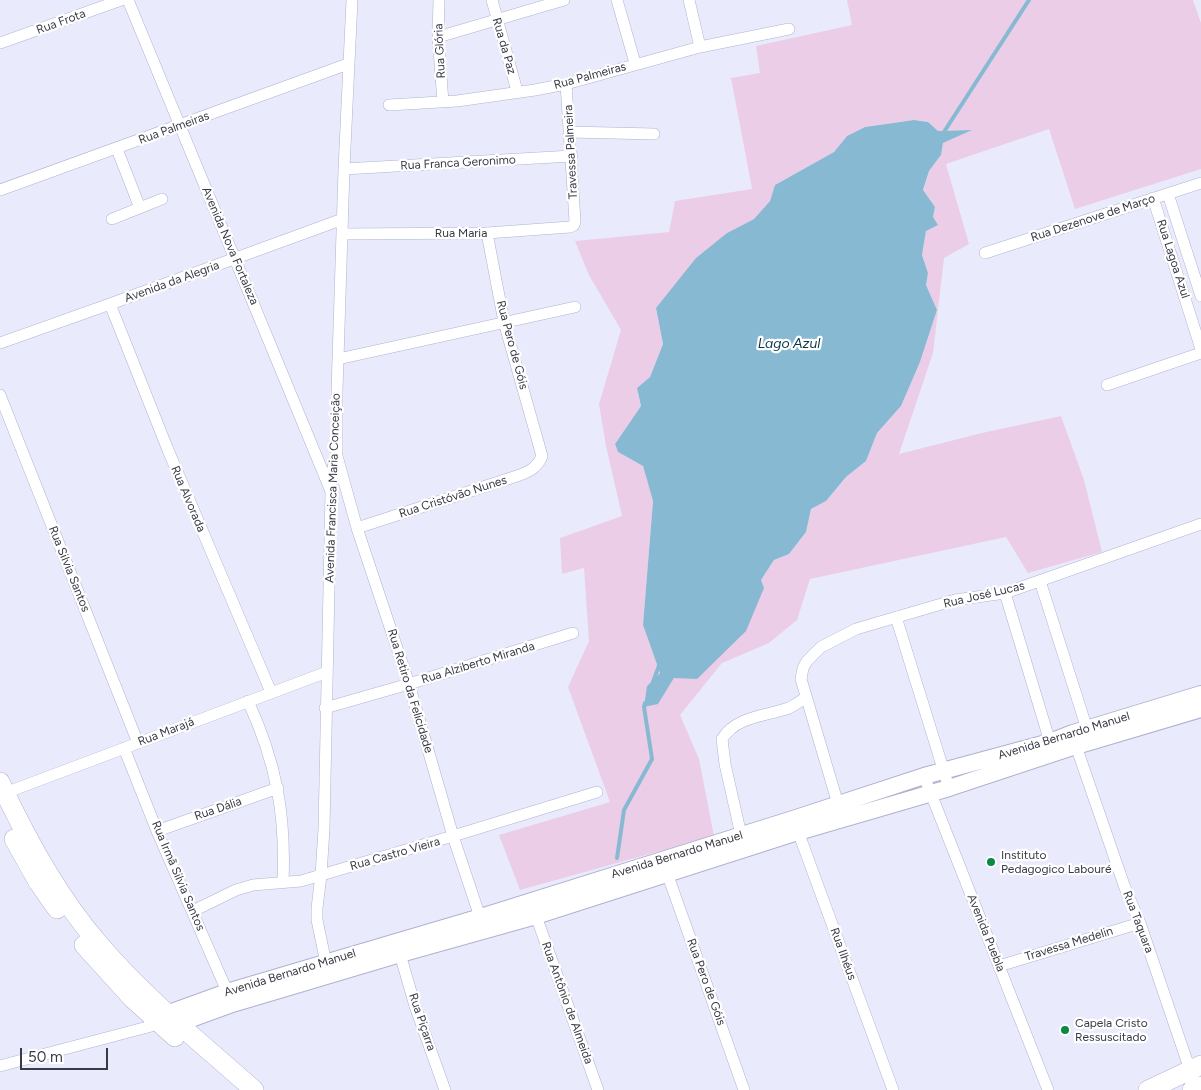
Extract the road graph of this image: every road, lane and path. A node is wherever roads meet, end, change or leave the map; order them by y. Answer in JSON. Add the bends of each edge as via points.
{"nodes":[{"id":1,"x":121,"y":0,"type":"edge"},
{"id":2,"x":128,"y":0,"type":"edge"},
{"id":3,"x":352,"y":0,"type":"edge"},
{"id":4,"x":439,"y":0,"type":"edge"},
{"id":5,"x":492,"y":0,"type":"edge"},
{"id":6,"x":564,"y":0,"type":"edge"},
{"id":7,"x":617,"y":0,"type":"edge"},
{"id":8,"x":689,"y":0,"type":"edge"},
{"id":9,"x":497,"y":19,"type":"junction"},
{"id":10,"x":789,"y":29,"type":"dead end"},
{"id":11,"x":438,"y":37,"type":"junction"},
{"id":12,"x":0,"y":43,"type":"edge"},
{"id":13,"x":700,"y":47,"type":"junction"},
{"id":14,"x":635,"y":63,"type":"junction"},
{"id":15,"x":348,"y":64,"type":"junction"},
{"id":16,"x":566,"y":84,"type":"junction"},
{"id":17,"x":517,"y":91,"type":"junction"},
{"id":18,"x":443,"y":102,"type":"junction"},
{"id":19,"x":389,"y":105,"type":"dead end"},
{"id":20,"x":179,"y":126,"type":"junction"},
{"id":21,"x":570,"y":132,"type":"junction"},
{"id":22,"x":654,"y":134,"type":"dead end"},
{"id":23,"x":117,"y":149,"type":"junction"},
{"id":24,"x":572,"y":156,"type":"junction"},
{"id":25,"x":344,"y":169,"type":"junction"},
{"id":26,"x":1201,"y":183,"type":"edge"},
{"id":27,"x":0,"y":190,"type":"edge"},
{"id":28,"x":1168,"y":194,"type":"junction"},
{"id":29,"x":1154,"y":198,"type":"junction"},
{"id":30,"x":162,"y":199,"type":"dead end"},
{"id":31,"x":140,"y":208,"type":"junction"},
{"id":32,"x":112,"y":219,"type":"dead end"},
{"id":33,"x":343,"y":219,"type":"junction"},
{"id":34,"x":575,"y":221,"type":"joint"},
{"id":35,"x":487,"y":233,"type":"junction"},
{"id":36,"x":343,"y":234,"type":"junction"},
{"id":37,"x":986,"y":252,"type":"dead end"},
{"id":38,"x":235,"y":259,"type":"junction"},
{"id":39,"x":1201,"y":296,"type":"edge"},
{"id":40,"x":110,"y":304,"type":"junction"},
{"id":41,"x":575,"y":307,"type":"dead end"},
{"id":42,"x":504,"y":322,"type":"junction"},
{"id":43,"x":0,"y":343,"type":"edge"},
{"id":44,"x":1201,"y":349,"type":"edge"},
{"id":45,"x":1201,"y":353,"type":"edge"},
{"id":46,"x":338,"y":359,"type":"junction"},
{"id":47,"x":1107,"y":385,"type":"dead end"},
{"id":48,"x":0,"y":395,"type":"edge"},
{"id":49,"x":337,"y":452,"type":"junction"},
{"id":50,"x":542,"y":456,"type":"joint"},
{"id":51,"x":331,"y":492,"type":"junction"},
{"id":52,"x":1201,"y":524,"type":"edge"},
{"id":53,"x":357,"y":528,"type":"junction"},
{"id":54,"x":1040,"y":581,"type":"junction"},
{"id":55,"x":1005,"y":592,"type":"junction"},
{"id":56,"x":896,"y":617,"type":"junction"},
{"id":57,"x":573,"y":633,"type":"dead end"},
{"id":58,"x":327,"y":672,"type":"junction"},
{"id":59,"x":409,"y":684,"type":"junction"},
{"id":60,"x":271,"y":692,"type":"junction"},
{"id":61,"x":1201,"y":694,"type":"edge"},
{"id":62,"x":806,"y":697,"type":"junction"},
{"id":63,"x":248,"y":701,"type":"junction"},
{"id":64,"x":325,"y":708,"type":"junction"},
{"id":65,"x":1201,"y":709,"type":"edge"},
{"id":66,"x":1166,"y":712,"type":"junction"},
{"id":67,"x":1087,"y":729,"type":"junction"},
{"id":68,"x":1050,"y":742,"type":"junction"},
{"id":69,"x":138,"y":743,"type":"junction"},
{"id":70,"x":1076,"y":746,"type":"junction"},
{"id":71,"x":124,"y":748,"type":"junction"},
{"id":72,"x":944,"y":770,"type":"junction"},
{"id":73,"x":924,"y":776,"type":"junction"},
{"id":74,"x":278,"y":788,"type":"junction"},
{"id":75,"x":949,"y":788,"type":"junction"},
{"id":76,"x":597,"y":792,"type":"dead end"},
{"id":77,"x":931,"y":794,"type":"junction"},
{"id":78,"x":2,"y":795,"type":"edge"},
{"id":79,"x":838,"y":804,"type":"junction"},
{"id":80,"x":796,"y":825,"type":"junction"},
{"id":81,"x":157,"y":831,"type":"junction"},
{"id":82,"x":741,"y":835,"type":"junction"},
{"id":83,"x":453,"y":836,"type":"junction"},
{"id":84,"x":667,"y":873,"type":"junction"},
{"id":85,"x":321,"y":875,"type":"junction"},
{"id":86,"x":283,"y":882,"type":"junction"},
{"id":87,"x":193,"y":911,"type":"junction"},
{"id":88,"x":536,"y":916,"type":"junction"},
{"id":89,"x":482,"y":923,"type":"junction"},
{"id":90,"x":1140,"y":923,"type":"junction"},
{"id":91,"x":400,"y":954,"type":"junction"},
{"id":92,"x":999,"y":966,"type":"junction"},
{"id":93,"x":327,"y":968,"type":"junction"},
{"id":94,"x":230,"y":998,"type":"junction"},
{"id":95,"x":165,"y":1022,"type":"junction"},
{"id":96,"x":0,"y":1066,"type":"edge"},
{"id":97,"x":1196,"y":1067,"type":"edge"},
{"id":98,"x":1201,"y":1086,"type":"edge"},
{"id":99,"x":237,"y":1090,"type":"edge"},
{"id":100,"x":254,"y":1090,"type":"edge"},
{"id":101,"x":445,"y":1090,"type":"edge"},
{"id":102,"x":598,"y":1090,"type":"edge"},
{"id":103,"x":744,"y":1090,"type":"edge"},
{"id":104,"x":893,"y":1090,"type":"edge"},
{"id":105,"x":1048,"y":1090,"type":"edge"},
{"id":106,"x":1148,"y":1090,"type":"edge"},
{"id":107,"x":1192,"y":1090,"type":"edge"}],
"edges":[{"from":1,"to":12,"type":"street","name":"Rua Frota"},
{"from":2,"to":20,"type":"street","name":"Avenida Nova Fortaleza"},
{"from":3,"to":15,"type":"street","name":"Avenida Francisca Maria Conceição"},
{"from":4,"to":11,"type":"street","name":"Rua Glória"},
{"from":5,"to":9,"type":"street","name":"Rua da Paz"},
{"from":6,"to":9,"type":"street"},
{"from":7,"to":14,"type":"street"},
{"from":8,"to":13,"type":"street"},
{"from":9,"to":11,"type":"street"},
{"from":9,"to":17,"type":"street","name":"Rua da Paz"},
{"from":10,"to":13,"type":"street","name":"Rua Palmeiras"},
{"from":11,"to":18,"type":"street","name":"Rua Glória"},
{"from":13,"to":14,"type":"street","name":"Rua Palmeiras"},
{"from":14,"to":16,"type":"street","name":"Rua Palmeiras"},
{"from":15,"to":20,"type":"street","name":"Rua Palmeiras"},
{"from":15,"to":25,"type":"street","name":"Avenida Francisca Maria Conceição"},
{"from":16,"to":17,"type":"street","name":"Rua Palmeiras"},
{"from":16,"to":21,"type":"street","name":"Travessa Palmeira"},
{"from":17,"to":18,"type":"street","name":"Rua Palmeiras"},
{"from":18,"to":19,"type":"street","name":"Rua Palmeiras"},
{"from":20,"to":23,"type":"street","name":"Rua Palmeiras"},
{"from":20,"to":38,"type":"street","name":"Avenida Nova Fortaleza"},
{"from":21,"to":22,"type":"street"},
{"from":21,"to":24,"type":"street","name":"Travessa Palmeira"},
{"from":23,"to":27,"type":"street","name":"Rua Palmeiras"},
{"from":23,"to":31,"type":"street"},
{"from":24,"to":25,"type":"street","name":"Rua Franca Geronimo"},
{"from":24,"to":34,"type":"street","name":"Travessa Palmeira"},
{"from":25,"to":33,"type":"street","name":"Avenida Francisca Maria Conceição"},
{"from":26,"to":28,"type":"street","name":"Rua Dezenove de Março"},
{"from":28,"to":29,"type":"street","name":"Rua Dezenove de Março"},
{"from":28,"to":39,"type":"street","name":"Rua Lagoa Azul"},
{"from":29,"to":37,"type":"street","name":"Rua Dezenove de Março"},
{"from":29,"to":44,"type":"street","name":"Rua Lagoa Azul"},
{"from":30,"to":31,"type":"street"},
{"from":31,"to":32,"type":"street"},
{"from":33,"to":36,"type":"street","name":"Avenida Francisca Maria Conceição"},
{"from":33,"to":38,"type":"street","name":"Avenida da Alegria"},
{"from":34,"to":35,"type":"street","name":"Rua Maria","via":[[574,225],[566,228]]},
{"from":35,"to":36,"type":"street","name":"Rua Maria"},
{"from":35,"to":42,"type":"street","name":"Rua Pero de Góis"},
{"from":36,"to":46,"type":"street","name":"Avenida Francisca Maria Conceição"},
{"from":38,"to":40,"type":"street","name":"Avenida da Alegria"},
{"from":38,"to":51,"type":"street","name":"Avenida Nova Fortaleza"},
{"from":40,"to":43,"type":"street","name":"Avenida da Alegria"},
{"from":40,"to":60,"type":"street","name":"Rua Alvorada"},
{"from":41,"to":42,"type":"street"},
{"from":42,"to":46,"type":"street"},
{"from":42,"to":50,"type":"street","name":"Rua Pero de Góis"},
{"from":45,"to":47,"type":"street"},
{"from":46,"to":49,"type":"street","name":"Avenida Francisca Maria Conceição"},
{"from":48,"to":69,"type":"street","name":"Rua Silvia Santos"},
{"from":49,"to":51,"type":"street","name":"Avenida Francisca Maria Conceição"},
{"from":49,"to":53,"type":"street","name":"Rua Retiro da Felicidade"},
{"from":50,"to":53,"type":"street","name":"Rua Cristóvão Nunes","via":[[538,465],[520,475]]},
{"from":51,"to":58,"type":"street","name":"Avenida Francisca Maria Conceição"},
{"from":52,"to":54,"type":"street","name":"Rua José Lucas"},
{"from":53,"to":59,"type":"street","name":"Rua Retiro da Felicidade"},
{"from":54,"to":55,"type":"street","name":"Rua José Lucas"},
{"from":54,"to":67,"type":"street"},
{"from":55,"to":56,"type":"street","name":"Rua José Lucas","via":[[955,600]]},
{"from":55,"to":68,"type":"street"},
{"from":56,"to":62,"type":"street","name":"Rua José Lucas","via":[[856,629],[821,648],[803,668],[801,679]]},
{"from":56,"to":72,"type":"street"},
{"from":57,"to":59,"type":"street","name":"Rua Alziberto Miranda"},
{"from":58,"to":60,"type":"street","name":"Rua Marajá"},
{"from":58,"to":64,"type":"street","name":"Avenida Francisca Maria Conceição"},
{"from":59,"to":64,"type":"street","name":"Rua Alziberto Miranda"},
{"from":59,"to":83,"type":"street","name":"Rua Retiro da Felicidade"},
{"from":60,"to":63,"type":"street","name":"Rua Marajá"},
{"from":61,"to":66,"type":"street","name":"Avenida Bernardo Manuel"},
{"from":62,"to":79,"type":"street"},
{"from":62,"to":82,"type":"street","via":[[790,707],[744,722],[722,739]]},
{"from":63,"to":69,"type":"street","name":"Rua Marajá"},
{"from":63,"to":74,"type":"street","via":[[265,742]]},
{"from":64,"to":85,"type":"street","name":"Avenida Francisca Maria Conceição"},
{"from":65,"to":66,"type":"street","name":"Avenida Bernardo Manuel"},
{"from":66,"to":67,"type":"street","name":"Avenida Bernardo Manuel"},
{"from":66,"to":70,"type":"street","name":"Avenida Bernardo Manuel"},
{"from":67,"to":68,"type":"street","name":"Avenida Bernardo Manuel"},
{"from":68,"to":72,"type":"street","name":"Avenida Bernardo Manuel"},
{"from":69,"to":71,"type":"street","name":"Rua Marajá"},
{"from":70,"to":75,"type":"street","name":"Avenida Bernardo Manuel"},
{"from":70,"to":90,"type":"street","name":"Rua Taquara"},
{"from":71,"to":78,"type":"street","name":"Rua Marajá"},
{"from":71,"to":81,"type":"street","name":"Rua Irmã Silvia Santos"},
{"from":72,"to":73,"type":"street","name":"Avenida Bernardo Manuel"},
{"from":72,"to":75,"type":"street"},
{"from":73,"to":77,"type":"street","name":"Avenida Puebla"},
{"from":73,"to":79,"type":"street","name":"Avenida Bernardo Manuel"},
{"from":74,"to":81,"type":"street","name":"Rua Dália"},
{"from":74,"to":86,"type":"street","via":[[284,850]]},
{"from":75,"to":77,"type":"street","name":"Avenida Bernardo Manuel"},
{"from":76,"to":83,"type":"street","name":"Rua Castro Vieira"},
{"from":77,"to":80,"type":"street","name":"Avenida Bernardo Manuel"},
{"from":77,"to":92,"type":"street","name":"Avenida Puebla"},
{"from":78,"to":95,"type":"main road","via":[[77,916]]},
{"from":79,"to":80,"type":"street","name":"Avenida Bernardo Manuel"},
{"from":80,"to":82,"type":"street","name":"Avenida Bernardo Manuel"},
{"from":80,"to":84,"type":"street","name":"Avenida Bernardo Manuel"},
{"from":80,"to":104,"type":"street","name":"Rua Ilhéus"},
{"from":81,"to":87,"type":"street","name":"Rua Irmã Silvia Santos"},
{"from":82,"to":89,"type":"street","name":"Avenida Bernardo Manuel"},
{"from":83,"to":85,"type":"street","name":"Rua Castro Vieira"},
{"from":83,"to":89,"type":"street","name":"Rua Retiro da Felicidade"},
{"from":84,"to":88,"type":"street","name":"Avenida Bernardo Manuel"},
{"from":84,"to":103,"type":"street","name":"Rua Pero de Góis"},
{"from":85,"to":86,"type":"street","name":"Rua Castro Vieira"},
{"from":85,"to":93,"type":"street","name":"Avenida Francisca Maria Conceição","via":[[317,920]]},
{"from":86,"to":87,"type":"street","name":"Rua Castro Vieira","via":[[236,890]]},
{"from":87,"to":94,"type":"street","name":"Rua Irmã Silvia Santos"},
{"from":88,"to":89,"type":"street","name":"Avenida Bernardo Manuel"},
{"from":88,"to":102,"type":"street","name":"Rua Antônio de Almeida"},
{"from":89,"to":91,"type":"street","name":"Avenida Bernardo Manuel"},
{"from":89,"to":93,"type":"street","name":"Avenida Bernardo Manuel"},
{"from":90,"to":92,"type":"street","name":"Travessa Medelin"},
{"from":90,"to":97,"type":"street","name":"Rua Taquara"},
{"from":91,"to":93,"type":"street","name":"Avenida Bernardo Manuel"},
{"from":91,"to":101,"type":"street","name":"Rua Piçarra"},
{"from":92,"to":105,"type":"street","name":"Avenida Puebla"},
{"from":93,"to":94,"type":"street","name":"Avenida Bernardo Manuel"},
{"from":94,"to":95,"type":"street","name":"Avenida Bernardo Manuel"},
{"from":95,"to":96,"type":"street"},
{"from":95,"to":99,"type":"main road"},
{"from":95,"to":100,"type":"main road"},
{"from":97,"to":106,"type":"main road"},
{"from":98,"to":107,"type":"main road"}]}
